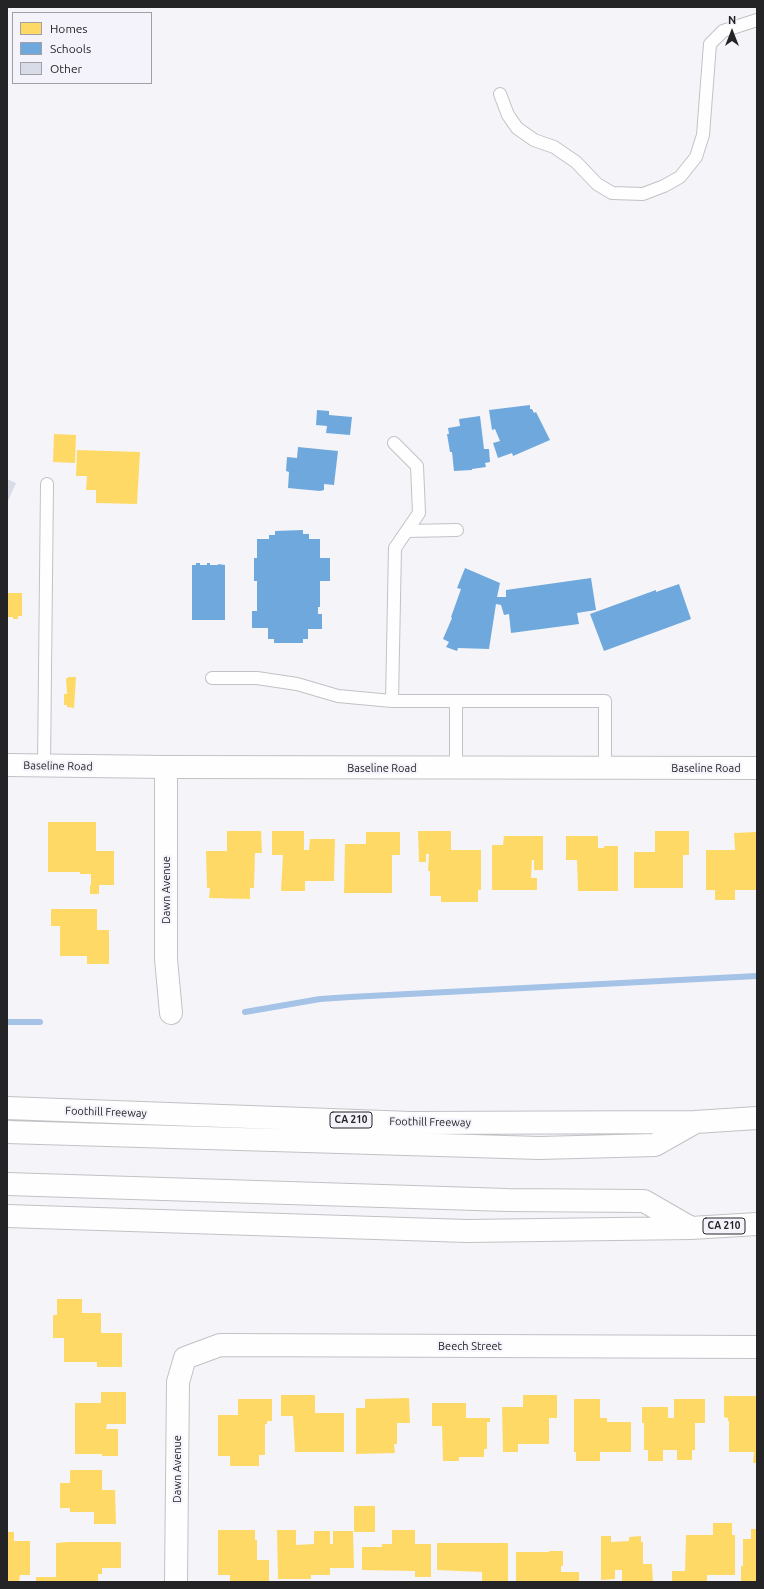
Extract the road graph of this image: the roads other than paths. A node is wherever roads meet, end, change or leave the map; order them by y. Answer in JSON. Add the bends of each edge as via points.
{"nodes":[{"id":1,"x":757,"y":20,"type":"edge"},
{"id":2,"x":500,"y":94,"type":"dead end"},
{"id":3,"x":394,"y":443,"type":"dead end"},
{"id":4,"x":47,"y":484,"type":"dead end"},
{"id":5,"x":458,"y":530,"type":"dead end"},
{"id":6,"x":407,"y":531,"type":"junction"},
{"id":7,"x":212,"y":678,"type":"dead end"},
{"id":8,"x":456,"y":700,"type":"junction"},
{"id":9,"x":392,"y":701,"type":"junction"},
{"id":10,"x":7,"y":765,"type":"edge"},
{"id":11,"x":44,"y":766,"type":"junction"},
{"id":12,"x":166,"y":767,"type":"junction"},
{"id":13,"x":605,"y":767,"type":"junction"},
{"id":14,"x":456,"y":768,"type":"junction"},
{"id":15,"x":757,"y":768,"type":"edge"},
{"id":16,"x":171,"y":1013,"type":"dead end"},
{"id":17,"x":7,"y":1108,"type":"edge"},
{"id":18,"x":757,"y":1118,"type":"edge"},
{"id":19,"x":695,"y":1122,"type":"junction"},
{"id":20,"x":7,"y":1132,"type":"edge"},
{"id":21,"x":7,"y":1184,"type":"edge"},
{"id":22,"x":7,"y":1216,"type":"edge"},
{"id":23,"x":757,"y":1224,"type":"edge"},
{"id":24,"x":691,"y":1228,"type":"junction"},
{"id":25,"x":757,"y":1347,"type":"edge"},
{"id":26,"x":185,"y":1358,"type":"joint"},
{"id":27,"x":176,"y":1582,"type":"edge"}],
"edges":[{"from":1,"to":2,"type":"lane","via":[[723,31],[710,44],[703,135],[696,157],[680,177],[643,194],[612,193],[597,184],[576,162],[554,147],[534,140],[518,128],[508,115]]},
{"from":3,"to":6,"type":"lane","via":[[417,466],[419,513]]},
{"from":4,"to":11,"type":"lane"},
{"from":5,"to":6,"type":"lane"},
{"from":6,"to":9,"type":"lane","via":[[396,548]]},
{"from":7,"to":9,"type":"lane","via":[[257,678],[297,684],[338,696]]},
{"from":8,"to":9,"type":"lane"},
{"from":8,"to":13,"type":"lane","via":[[606,700]]},
{"from":8,"to":14,"type":"lane"},
{"from":10,"to":11,"type":"main road","name":"Baseline Road"},
{"from":11,"to":12,"type":"main road","name":"Baseline Road"},
{"from":12,"to":14,"type":"main road","name":"Baseline Road"},
{"from":12,"to":16,"type":"main road","name":"Dawn Avenue","via":[[166,959]]},
{"from":13,"to":14,"type":"main road","name":"Baseline Road"},
{"from":13,"to":15,"type":"main road","name":"Baseline Road"},
{"from":17,"to":19,"type":"main road","name":"Foothill Freeway","number":"CA 210","via":[[411,1123]]},
{"from":18,"to":19,"type":"main road","name":"Foothill Freeway","number":"CA 210"},
{"from":19,"to":20,"type":"main road","via":[[655,1145],[539,1148]]},
{"from":21,"to":24,"type":"main road","via":[[500,1200],[644,1201]]},
{"from":22,"to":24,"type":"main road","number":"CA 210","via":[[467,1231]]},
{"from":23,"to":24,"type":"main road","number":"CA 210"},
{"from":25,"to":26,"type":"main road","name":"Beech Street","via":[[220,1345]]},
{"from":26,"to":27,"type":"main road","name":"Dawn Avenue","via":[[178,1382]]}]}
